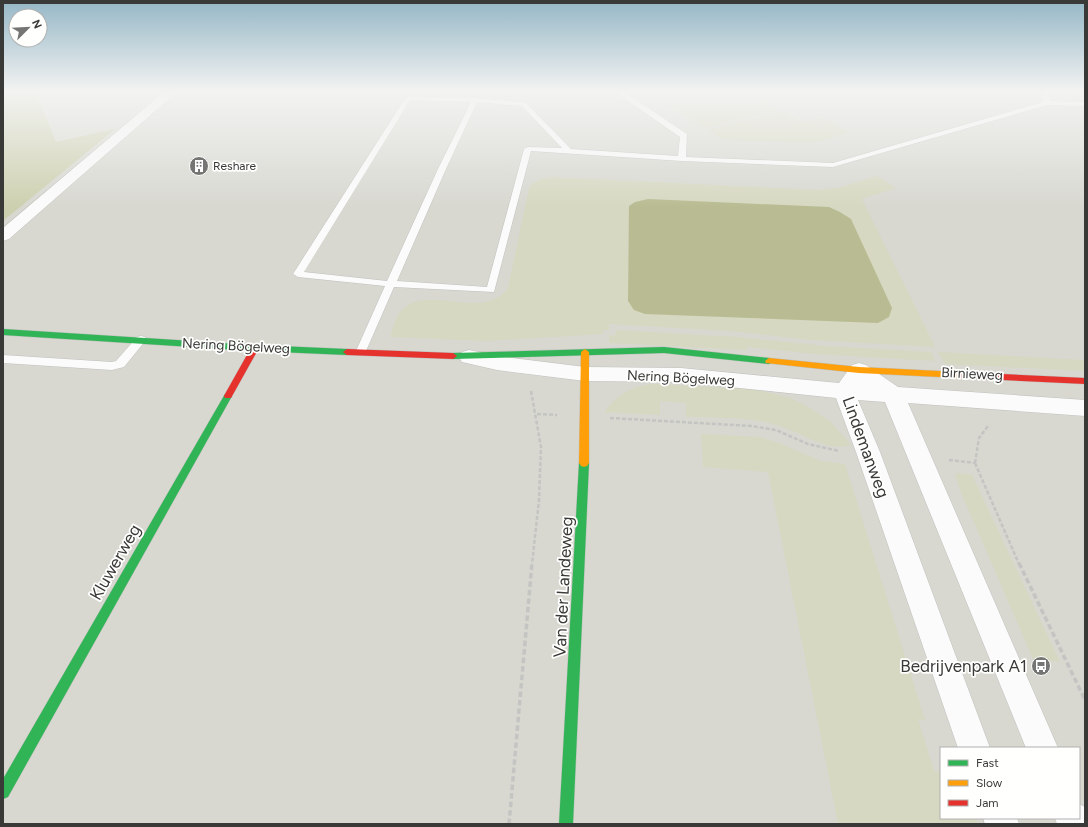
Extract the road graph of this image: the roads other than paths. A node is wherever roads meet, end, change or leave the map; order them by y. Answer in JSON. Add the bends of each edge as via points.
{"nodes":[{"id":1,"x":127,"y":130,"type":"edge"},
{"id":2,"x":388,"y":130,"type":"edge"},
{"id":3,"x":461,"y":130,"type":"edge"},
{"id":4,"x":549,"y":130,"type":"edge"},
{"id":5,"x":674,"y":130,"type":"edge"},
{"id":6,"x":955,"y":130,"type":"edge"},
{"id":7,"x":569,"y":151,"type":"junction"},
{"id":8,"x":682,"y":158,"type":"junction"},
{"id":9,"x":3,"y":236,"type":"edge"},
{"id":10,"x":391,"y":284,"type":"junction"},
{"id":11,"x":3,"y":332,"type":"edge"},
{"id":12,"x":141,"y":340,"type":"junction"},
{"id":13,"x":255,"y":348,"type":"junction"},
{"id":14,"x":361,"y":351,"type":"junction"},
{"id":15,"x":585,"y":352,"type":"junction"},
{"id":16,"x":469,"y":357,"type":"junction"},
{"id":17,"x":3,"y":359,"type":"edge"},
{"id":18,"x":859,"y":370,"type":"junction"},
{"id":19,"x":585,"y":374,"type":"junction"},
{"id":20,"x":1085,"y":381,"type":"edge"},
{"id":21,"x":844,"y":391,"type":"junction"},
{"id":22,"x":893,"y":394,"type":"junction"},
{"id":23,"x":1085,"y":408,"type":"edge"},
{"id":24,"x":974,"y":747,"type":"edge"},
{"id":25,"x":1042,"y":747,"type":"edge"},
{"id":26,"x":3,"y":792,"type":"edge"},
{"id":27,"x":566,"y":824,"type":"edge"}],
"edges":[{"from":1,"to":9,"type":"street"},
{"from":2,"to":10,"type":"lane","via":[[298,274]]},
{"from":3,"to":10,"type":"lane"},
{"from":4,"to":7,"type":"lane"},
{"from":5,"to":8,"type":"lane","via":[[684,136]]},
{"from":6,"to":8,"type":"lane","via":[[833,165]]},
{"from":7,"to":8,"type":"lane"},
{"from":7,"to":10,"type":"lane","via":[[528,149],[491,290]]},
{"from":10,"to":14,"type":"lane"},
{"from":11,"to":12,"type":"street","name":"Nering Bögelweg"},
{"from":12,"to":13,"type":"street","name":"Nering Bögelweg"},
{"from":12,"to":17,"type":"lane","via":[[120,364],[112,366]]},
{"from":13,"to":14,"type":"street","name":"Nering Bögelweg"},
{"from":13,"to":26,"type":"street","name":"Kluwerweg"},
{"from":14,"to":16,"type":"street","name":"Nering Bögelweg"},
{"from":15,"to":16,"type":"street","name":"Nering Bögelweg"},
{"from":15,"to":18,"type":"street","name":"Nering Bögelweg","via":[[664,350]]},
{"from":15,"to":19,"type":"street","name":"Van der Landeweg"},
{"from":16,"to":19,"type":"street","name":"Nering Bögelweg"},
{"from":18,"to":20,"type":"street","name":"Birnieweg"},
{"from":18,"to":21,"type":"street","name":"Lindemanweg"},
{"from":18,"to":22,"type":"street","name":"Lindemanweg"},
{"from":19,"to":21,"type":"street","name":"Nering Bögelweg","via":[[682,375]]},
{"from":19,"to":27,"type":"street","name":"Van der Landeweg","via":[[584,487]]},
{"from":21,"to":22,"type":"street","name":"Nering Bögelweg"},
{"from":21,"to":24,"type":"street","name":"Lindemanweg"},
{"from":22,"to":23,"type":"street","name":"Birnieweg"},
{"from":22,"to":25,"type":"street"}]}
